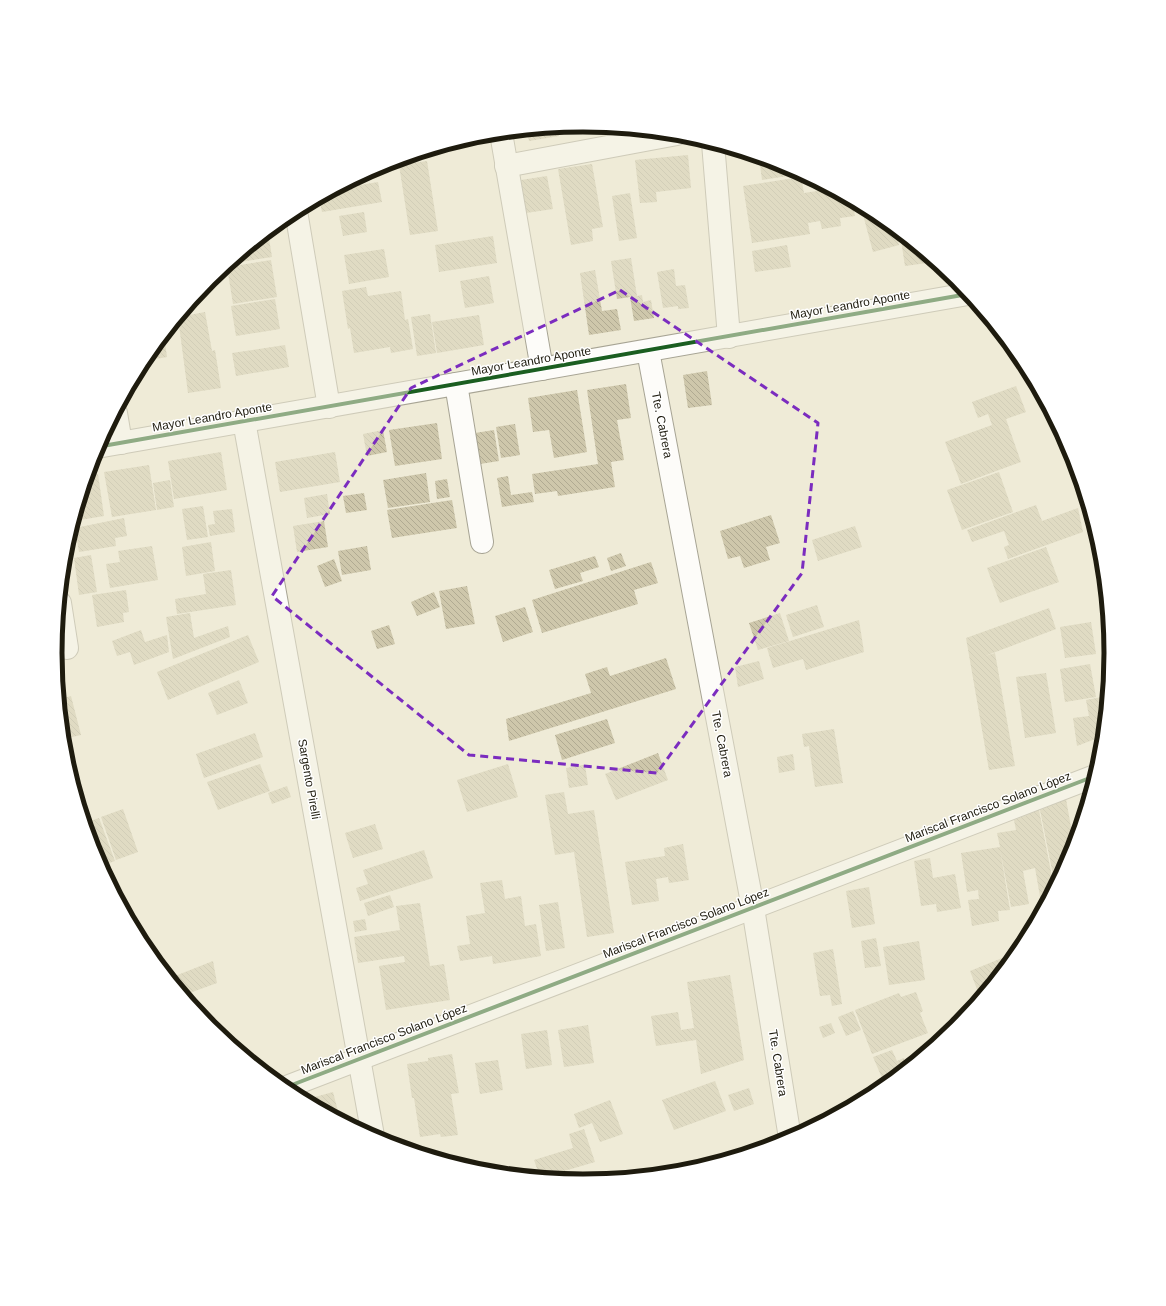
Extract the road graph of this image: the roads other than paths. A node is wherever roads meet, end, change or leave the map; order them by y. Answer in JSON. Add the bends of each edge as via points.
{"nodes":[{"id":1,"x":659,"y":137,"type":"edge"},
{"id":2,"x":502,"y":138,"type":"edge"},
{"id":3,"x":713,"y":149,"type":"edge"},
{"id":4,"x":506,"y":166,"type":"junction"},
{"id":5,"x":297,"y":218,"type":"edge"},
{"id":6,"x":961,"y":295,"type":"edge"},
{"id":7,"x":729,"y":337,"type":"junction"},
{"id":8,"x":648,"y":351,"type":"junction"},
{"id":9,"x":542,"y":369,"type":"junction"},
{"id":10,"x":456,"y":384,"type":"junction"},
{"id":11,"x":329,"y":407,"type":"junction"},
{"id":12,"x":117,"y":421,"type":"edge"},
{"id":13,"x":244,"y":422,"type":"junction"},
{"id":14,"x":121,"y":443,"type":"junction"},
{"id":15,"x":106,"y":446,"type":"edge"},
{"id":16,"x":482,"y":542,"type":"dead end"},
{"id":17,"x":63,"y":622,"type":"edge"},
{"id":18,"x":67,"y":648,"type":"dead end"},
{"id":19,"x":1088,"y":779,"type":"edge"},
{"id":20,"x":753,"y":908,"type":"junction"},
{"id":21,"x":359,"y":1059,"type":"junction"},
{"id":22,"x":292,"y":1085,"type":"edge"},
{"id":23,"x":372,"y":1128,"type":"edge"},
{"id":24,"x":789,"y":1131,"type":"edge"}],
"edges":[{"from":1,"to":4,"type":"street"},
{"from":2,"to":4,"type":"street"},
{"from":3,"to":7,"type":"street"},
{"from":4,"to":9,"type":"street"},
{"from":5,"to":11,"type":"street"},
{"from":6,"to":7,"type":"street","name":"Mayor Leandro Aponte"},
{"from":7,"to":8,"type":"street","name":"Mayor Leandro Aponte"},
{"from":8,"to":9,"type":"street","name":"Mayor Leandro Aponte"},
{"from":8,"to":20,"type":"street","name":"Tte. Cabrera"},
{"from":9,"to":10,"type":"street","name":"Mayor Leandro Aponte"},
{"from":10,"to":11,"type":"street","name":"Mayor Leandro Aponte"},
{"from":10,"to":16,"type":"street"},
{"from":11,"to":13,"type":"street","name":"Mayor Leandro Aponte"},
{"from":12,"to":14,"type":"street"},
{"from":13,"to":14,"type":"street","name":"Mayor Leandro Aponte"},
{"from":13,"to":21,"type":"street","name":"Sargento Pirelli"},
{"from":14,"to":15,"type":"street","name":"Mayor Leandro Aponte"},
{"from":17,"to":18,"type":"street"},
{"from":19,"to":20,"type":"street","name":"Mariscal Francisco Solano López"},
{"from":20,"to":21,"type":"street","name":"Mariscal Francisco Solano López"},
{"from":20,"to":24,"type":"street","name":"Tte. Cabrera"},
{"from":21,"to":22,"type":"street","name":"Mariscal Francisco Solano López"},
{"from":21,"to":23,"type":"street","name":"Sargento Pirelli"}]}
